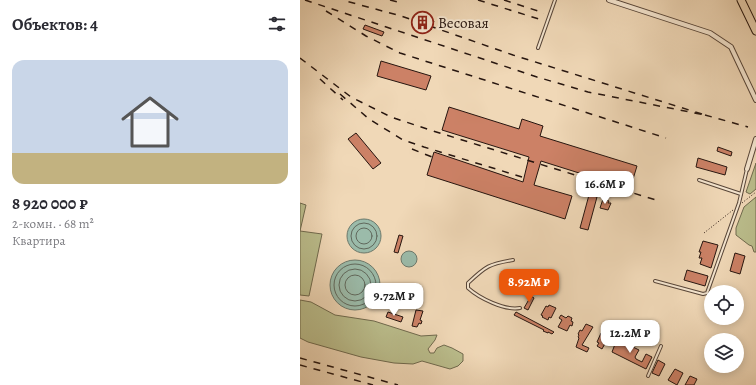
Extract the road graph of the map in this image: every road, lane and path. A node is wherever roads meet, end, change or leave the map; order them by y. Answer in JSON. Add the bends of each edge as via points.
{"nodes":[{"id":1,"x":555,"y":0,"type":"edge"},
{"id":2,"x":609,"y":0,"type":"edge"},
{"id":3,"x":741,"y":0,"type":"edge"},
{"id":4,"x":756,"y":31,"type":"edge"},
{"id":5,"x":538,"y":48,"type":"dead end"},
{"id":6,"x":756,"y":100,"type":"edge"},
{"id":7,"x":756,"y":139,"type":"edge"},
{"id":8,"x":747,"y":169,"type":"joint"},
{"id":9,"x":699,"y":180,"type":"dead end"},
{"id":10,"x":756,"y":192,"type":"edge"},
{"id":11,"x":741,"y":194,"type":"junction"},
{"id":12,"x":738,"y":206,"type":"junction"},
{"id":13,"x":704,"y":233,"type":"dead end"},
{"id":14,"x":513,"y":260,"type":"dead end"},
{"id":15,"x":542,"y":281,"type":"dead end"},
{"id":16,"x":655,"y":281,"type":"dead end"},
{"id":17,"x":532,"y":283,"type":"dead end"},
{"id":18,"x":520,"y":308,"type":"dead end"},
{"id":19,"x":661,"y":346,"type":"dead end"},
{"id":20,"x":648,"y":376,"type":"dead end"}],
"edges":[{"from":1,"to":5,"type":"lane"},
{"from":2,"to":6,"type":"street","via":[[710,33],[731,47]]},
{"from":3,"to":4,"type":"highway"},
{"from":7,"to":8,"type":"street"},
{"from":8,"to":11,"type":"lane"},
{"from":9,"to":11,"type":"lane"},
{"from":10,"to":12,"type":"path"},
{"from":11,"to":12,"type":"lane"},
{"from":12,"to":13,"type":"path"},
{"from":12,"to":16,"type":"lane","via":[[707,293]]},
{"from":14,"to":18,"type":"lane","via":[[492,264],[468,283],[468,288],[496,304],[513,309]]},
{"from":15,"to":17,"type":"lane"},
{"from":19,"to":20,"type":"lane"}]}
